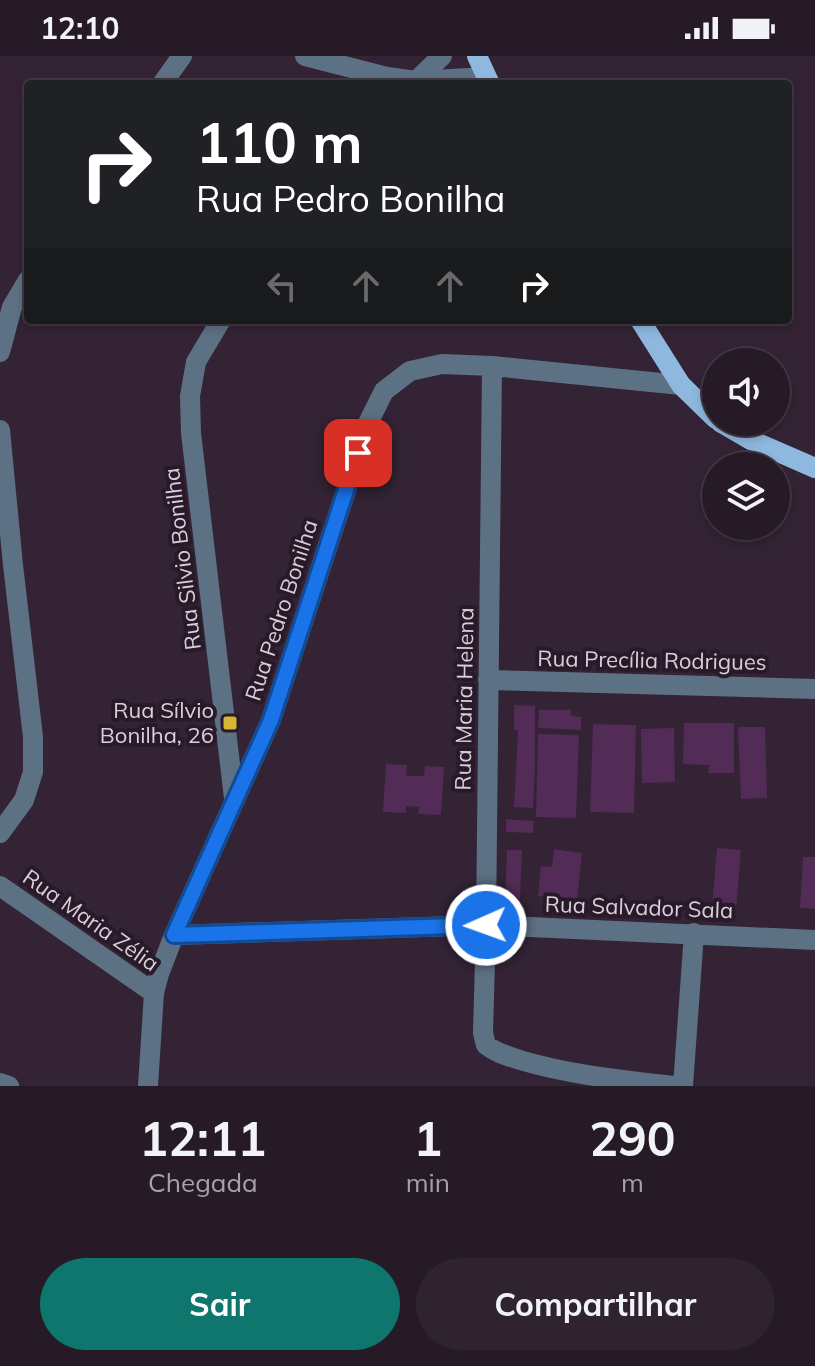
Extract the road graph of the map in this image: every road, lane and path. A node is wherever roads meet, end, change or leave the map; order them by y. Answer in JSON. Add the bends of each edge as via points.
{"nodes":[{"id":1,"x":182,"y":56,"type":"edge"},
{"id":2,"x":305,"y":56,"type":"edge"},
{"id":3,"x":442,"y":56,"type":"edge"},
{"id":4,"x":477,"y":56,"type":"edge"},
{"id":5,"x":165,"y":80,"type":"edge"},
{"id":6,"x":382,"y":80,"type":"edge"},
{"id":7,"x":417,"y":80,"type":"edge"},
{"id":8,"x":488,"y":80,"type":"edge"},
{"id":9,"x":24,"y":287,"type":"edge"},
{"id":10,"x":219,"y":324,"type":"edge"},
{"id":11,"x":643,"y":324,"type":"edge"},
{"id":12,"x":0,"y":352,"type":"edge"},
{"id":13,"x":492,"y":366,"type":"junction"},
{"id":14,"x":681,"y":385,"type":"junction"},
{"id":15,"x":702,"y":405,"type":"edge"},
{"id":16,"x":0,"y":430,"type":"edge"},
{"id":17,"x":744,"y":436,"type":"edge"},
{"id":18,"x":815,"y":468,"type":"edge"},
{"id":19,"x":6,"y":563,"type":"edge"},
{"id":20,"x":488,"y":680,"type":"junction"},
{"id":21,"x":815,"y":689,"type":"edge"},
{"id":22,"x":234,"y":798,"type":"junction"},
{"id":23,"x":0,"y":833,"type":"edge"},
{"id":24,"x":0,"y":886,"type":"edge"},
{"id":25,"x":486,"y":925,"type":"junction"},
{"id":26,"x":694,"y":933,"type":"junction"},
{"id":27,"x":174,"y":935,"type":"junction"},
{"id":28,"x":815,"y":940,"type":"edge"},
{"id":29,"x":154,"y":993,"type":"junction"},
{"id":30,"x":590,"y":1081,"type":"edge"},
{"id":31,"x":0,"y":1083,"type":"edge"},
{"id":32,"x":9,"y":1086,"type":"edge"},
{"id":33,"x":148,"y":1086,"type":"edge"},
{"id":34,"x":674,"y":1086,"type":"edge"},
{"id":35,"x":683,"y":1086,"type":"edge"}],
"edges":[{"from":1,"to":5,"type":"street"},
{"from":2,"to":6,"type":"street"},
{"from":3,"to":7,"type":"street"},
{"from":4,"to":8,"type":"main road"},
{"from":9,"to":12,"type":"street","via":[[12,307]]},
{"from":10,"to":22,"type":"street","name":"Rua Silvio Bonilha","via":[[196,362],[190,408]]},
{"from":11,"to":14,"type":"main road"},
{"from":13,"to":14,"type":"street","name":"Rua Pedro Bonilha"},
{"from":13,"to":20,"type":"street","name":"Rua Maria Helena"},
{"from":13,"to":22,"type":"street","name":"Rua Pedro Bonilha","via":[[442,364],[410,371],[384,391],[368,423],[271,720]]},
{"from":14,"to":15,"type":"main road"},
{"from":16,"to":19,"type":"street"},
{"from":17,"to":18,"type":"main road"},
{"from":19,"to":23,"type":"street","via":[[33,737],[33,772],[24,800]]},
{"from":20,"to":21,"type":"street","name":"Rua Precília Rodrigues"},
{"from":20,"to":25,"type":"street","name":"Rua Maria Helena"},
{"from":22,"to":27,"type":"street","name":"Rua Pedro Bonilha"},
{"from":24,"to":29,"type":"street","name":"Rua Maria Zélia"},
{"from":25,"to":26,"type":"street","name":"Rua Salvador Sala"},
{"from":25,"to":27,"type":"street","name":"Rua Salvador Sala"},
{"from":25,"to":30,"type":"street","name":"Rua Maria Helena","via":[[486,1045]]},
{"from":26,"to":28,"type":"street","name":"Rua Salvador Sala"},
{"from":26,"to":35,"type":"street"},
{"from":27,"to":29,"type":"street","name":"Rua Pedro Bonilha"},
{"from":29,"to":33,"type":"street","name":"Rua Pedro Bonilha"},
{"from":30,"to":34,"type":"street"},
{"from":31,"to":32,"type":"street"}]}
